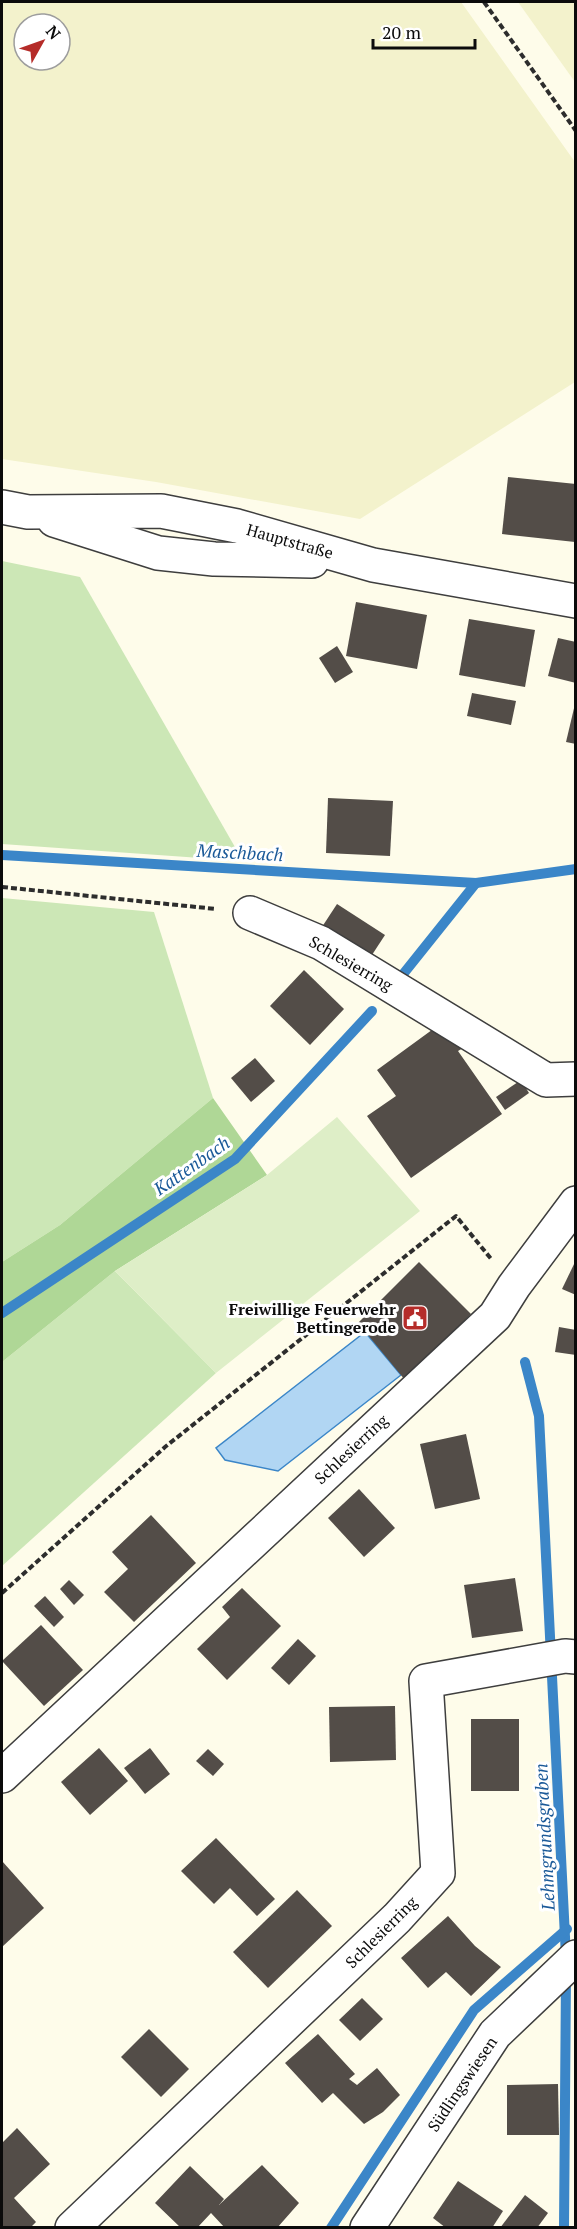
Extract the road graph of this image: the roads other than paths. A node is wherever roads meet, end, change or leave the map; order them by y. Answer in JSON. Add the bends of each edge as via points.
{"nodes":[{"id":1,"x":15,"y":509,"type":"edge"},
{"id":2,"x":576,"y":601,"type":"edge"},
{"id":3,"x":250,"y":913,"type":"road end"},
{"id":4,"x":576,"y":1079,"type":"edge"},
{"id":5,"x":576,"y":1203,"type":"edge"},
{"id":6,"x":561,"y":1658,"type":"edge"},
{"id":7,"x":2,"y":1776,"type":"edge"},
{"id":8,"x":576,"y":1957,"type":"edge"},
{"id":9,"x":72,"y":2228,"type":"edge"},
{"id":10,"x":367,"y":2228,"type":"edge"}],
"edges":[{"from":1,"to":2,"type":"street","name":"Hauptstraße","via":[[161,511],[237,526],[374,565]]},
{"from":3,"to":4,"type":"street","name":"Schlesierring","via":[[321,943],[546,1080]]},
{"from":5,"to":7,"type":"street","name":"Schlesierring","via":[[495,1316]]},
{"from":6,"to":9,"type":"street","name":"Schlesierring","via":[[426,1681],[438,1873],[397,1918]]},
{"from":8,"to":10,"type":"street","name":"Südlingswiesen","via":[[495,2034]]}]}
